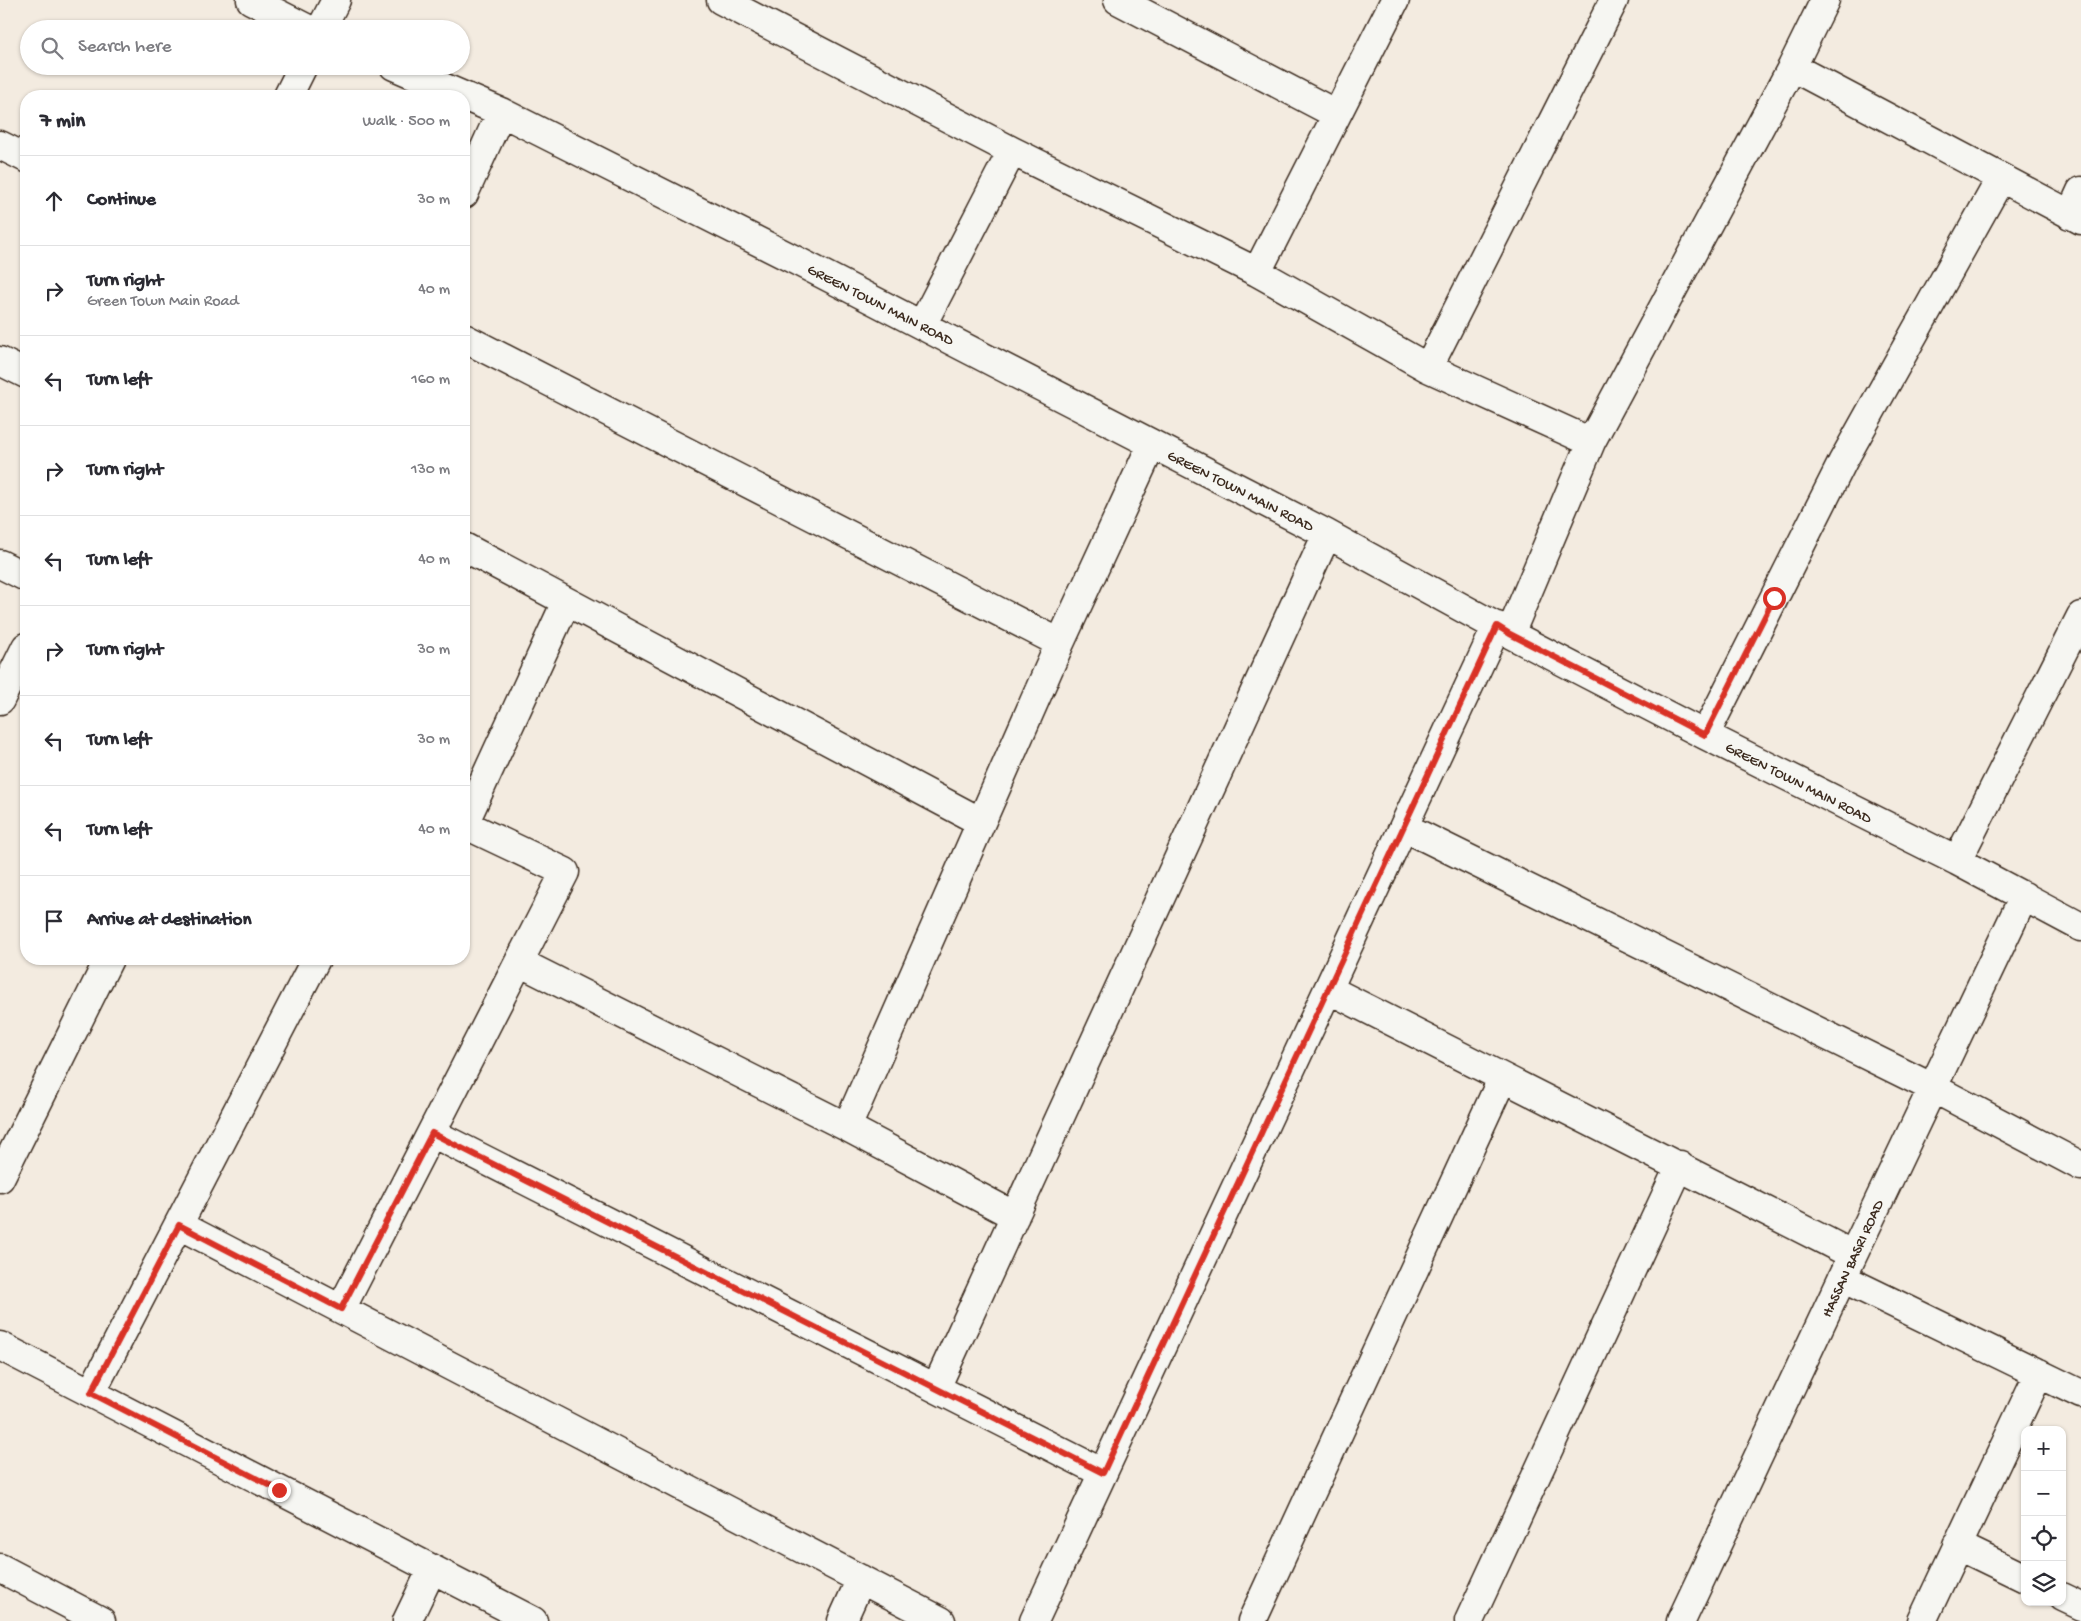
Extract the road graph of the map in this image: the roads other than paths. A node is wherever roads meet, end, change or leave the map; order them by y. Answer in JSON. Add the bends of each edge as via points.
{"nodes":[{"id":1,"x":251,"y":0,"type":"edge"},
{"id":2,"x":336,"y":0,"type":"edge"},
{"id":3,"x":721,"y":0,"type":"edge"},
{"id":4,"x":1118,"y":0,"type":"edge"},
{"id":5,"x":1395,"y":0,"type":"edge"},
{"id":6,"x":1614,"y":0,"type":"edge"},
{"id":7,"x":1825,"y":0,"type":"edge"},
{"id":8,"x":290,"y":20,"type":"edge"},
{"id":9,"x":326,"y":20,"type":"edge"},
{"id":10,"x":1792,"y":66,"type":"junction"},
{"id":11,"x":298,"y":75,"type":"edge"},
{"id":12,"x":415,"y":75,"type":"edge"},
{"id":13,"x":291,"y":90,"type":"edge"},
{"id":14,"x":450,"y":90,"type":"edge"},
{"id":15,"x":470,"y":99,"type":"edge"},
{"id":16,"x":501,"y":112,"type":"junction"},
{"id":17,"x":1336,"y":114,"type":"junction"},
{"id":18,"x":0,"y":145,"type":"edge"},
{"id":19,"x":1012,"y":151,"type":"junction"},
{"id":20,"x":20,"y":155,"type":"edge"},
{"id":21,"x":2001,"y":178,"type":"junction"},
{"id":22,"x":470,"y":181,"type":"edge"},
{"id":23,"x":2078,"y":209,"type":"edge"},
{"id":24,"x":1256,"y":272,"type":"junction"},
{"id":25,"x":922,"y":325,"type":"junction"},
{"id":26,"x":470,"y":341,"type":"edge"},
{"id":27,"x":0,"y":361,"type":"edge"},
{"id":28,"x":1428,"y":368,"type":"junction"},
{"id":29,"x":20,"y":371,"type":"edge"},
{"id":30,"x":1591,"y":442,"type":"junction"},
{"id":31,"x":1152,"y":444,"type":"junction"},
{"id":32,"x":1326,"y":534,"type":"junction"},
{"id":33,"x":470,"y":550,"type":"edge"},
{"id":34,"x":0,"y":564,"type":"edge"},
{"id":35,"x":20,"y":574,"type":"edge"},
{"id":36,"x":566,"y":602,"type":"junction"},
{"id":37,"x":2081,"y":616,"type":"edge"},
{"id":38,"x":1504,"y":630,"type":"junction"},
{"id":39,"x":1060,"y":643,"type":"junction"},
{"id":40,"x":20,"y":659,"type":"edge"},
{"id":41,"x":0,"y":700,"type":"edge"},
{"id":42,"x":1705,"y":735,"type":"junction"},
{"id":43,"x":470,"y":811,"type":"edge"},
{"id":44,"x":981,"y":822,"type":"junction"},
{"id":45,"x":470,"y":827,"type":"edge"},
{"id":46,"x":1404,"y":827,"type":"junction"},
{"id":47,"x":1957,"y":861,"type":"junction"},
{"id":48,"x":2024,"y":896,"type":"junction"},
{"id":49,"x":2081,"y":926,"type":"edge"},
{"id":50,"x":518,"y":962,"type":"junction"},
{"id":51,"x":107,"y":965,"type":"edge"},
{"id":52,"x":313,"y":965,"type":"edge"},
{"id":53,"x":1328,"y":989,"type":"junction"},
{"id":54,"x":1502,"y":1079,"type":"junction"},
{"id":55,"x":1933,"y":1088,"type":"junction"},
{"id":56,"x":847,"y":1127,"type":"junction"},
{"id":57,"x":432,"y":1133,"type":"junction"},
{"id":58,"x":1680,"y":1165,"type":"junction"},
{"id":59,"x":2081,"y":1166,"type":"edge"},
{"id":60,"x":0,"y":1178,"type":"edge"},
{"id":61,"x":1015,"y":1216,"type":"junction"},
{"id":62,"x":179,"y":1225,"type":"junction"},
{"id":63,"x":1848,"y":1266,"type":"junction"},
{"id":64,"x":341,"y":1309,"type":"junction"},
{"id":65,"x":0,"y":1346,"type":"edge"},
{"id":66,"x":2039,"y":1373,"type":"junction"},
{"id":67,"x":936,"y":1388,"type":"junction"},
{"id":68,"x":91,"y":1393,"type":"junction"},
{"id":69,"x":2081,"y":1394,"type":"edge"},
{"id":70,"x":1103,"y":1473,"type":"junction"},
{"id":71,"x":1957,"y":1546,"type":"junction"},
{"id":72,"x":0,"y":1568,"type":"edge"},
{"id":73,"x":432,"y":1569,"type":"junction"},
{"id":74,"x":2021,"y":1576,"type":"edge"},
{"id":75,"x":861,"y":1579,"type":"junction"},
{"id":76,"x":2066,"y":1599,"type":"edge"},
{"id":77,"x":2081,"y":1606,"type":"edge"},
{"id":78,"x":101,"y":1621,"type":"edge"},
{"id":79,"x":407,"y":1621,"type":"edge"},
{"id":80,"x":532,"y":1621,"type":"edge"},
{"id":81,"x":842,"y":1621,"type":"edge"},
{"id":82,"x":941,"y":1621,"type":"edge"},
{"id":83,"x":1034,"y":1621,"type":"edge"},
{"id":84,"x":1252,"y":1621,"type":"edge"},
{"id":85,"x":1469,"y":1621,"type":"edge"},
{"id":86,"x":1681,"y":1621,"type":"edge"},
{"id":87,"x":1922,"y":1621,"type":"edge"}],
"edges":[{"from":1,"to":8,"type":"street"},
{"from":2,"to":9,"type":"street"},
{"from":3,"to":19,"type":"street"},
{"from":4,"to":17,"type":"street"},
{"from":5,"to":17,"type":"street"},
{"from":6,"to":28,"type":"street"},
{"from":7,"to":10,"type":"street"},
{"from":10,"to":21,"type":"street"},
{"from":10,"to":30,"type":"street"},
{"from":11,"to":13,"type":"street"},
{"from":12,"to":14,"type":"street","name":"GREEN TOWN MAIN ROAD"},
{"from":15,"to":16,"type":"street","name":"GREEN TOWN MAIN ROAD"},
{"from":16,"to":22,"type":"street"},
{"from":16,"to":25,"type":"street","name":"GREEN TOWN MAIN ROAD"},
{"from":17,"to":24,"type":"street"},
{"from":18,"to":20,"type":"street"},
{"from":19,"to":24,"type":"street"},
{"from":19,"to":25,"type":"street"},
{"from":21,"to":23,"type":"street"},
{"from":21,"to":42,"type":"street","via":[[1843,461]]},
{"from":24,"to":28,"type":"street"},
{"from":25,"to":31,"type":"street","name":"GREEN TOWN MAIN ROAD"},
{"from":26,"to":39,"type":"street"},
{"from":27,"to":29,"type":"street"},
{"from":28,"to":30,"type":"street"},
{"from":30,"to":38,"type":"street"},
{"from":31,"to":32,"type":"street","name":"GREEN TOWN MAIN ROAD"},
{"from":31,"to":39,"type":"street"},
{"from":32,"to":38,"type":"street","name":"GREEN TOWN MAIN ROAD"},
{"from":32,"to":61,"type":"street"},
{"from":33,"to":36,"type":"street"},
{"from":34,"to":35,"type":"street"},
{"from":36,"to":43,"type":"street"},
{"from":36,"to":44,"type":"street"},
{"from":37,"to":47,"type":"street"},
{"from":38,"to":42,"type":"street","name":"GREEN TOWN MAIN ROAD"},
{"from":38,"to":46,"type":"street"},
{"from":39,"to":44,"type":"street"},
{"from":40,"to":41,"type":"street"},
{"from":42,"to":47,"type":"street","name":"GREEN TOWN MAIN ROAD"},
{"from":44,"to":56,"type":"street"},
{"from":45,"to":50,"type":"street","via":[[565,872]]},
{"from":46,"to":53,"type":"street"},
{"from":46,"to":55,"type":"street"},
{"from":47,"to":48,"type":"street","name":"GREEN TOWN MAIN ROAD"},
{"from":48,"to":49,"type":"street","name":"GREEN TOWN MAIN ROAD"},
{"from":48,"to":55,"type":"street","name":"HASSAN BASRI ROAD"},
{"from":50,"to":56,"type":"street"},
{"from":50,"to":57,"type":"street"},
{"from":51,"to":60,"type":"street"},
{"from":52,"to":62,"type":"street"},
{"from":53,"to":54,"type":"street"},
{"from":53,"to":70,"type":"street"},
{"from":54,"to":58,"type":"street"},
{"from":54,"to":84,"type":"street"},
{"from":55,"to":59,"type":"street"},
{"from":55,"to":63,"type":"street","name":"HASSAN BASRI ROAD"},
{"from":56,"to":61,"type":"street"},
{"from":57,"to":64,"type":"street"},
{"from":57,"to":67,"type":"street"},
{"from":58,"to":63,"type":"street"},
{"from":58,"to":85,"type":"street"},
{"from":61,"to":67,"type":"street"},
{"from":62,"to":64,"type":"street"},
{"from":62,"to":68,"type":"street"},
{"from":63,"to":66,"type":"street"},
{"from":63,"to":86,"type":"street","name":"HASSAN BASRI ROAD"},
{"from":64,"to":75,"type":"street"},
{"from":65,"to":68,"type":"street"},
{"from":66,"to":69,"type":"street"},
{"from":66,"to":71,"type":"street"},
{"from":67,"to":70,"type":"street"},
{"from":68,"to":73,"type":"street"},
{"from":70,"to":83,"type":"street"},
{"from":71,"to":74,"type":"street"},
{"from":71,"to":87,"type":"street"},
{"from":72,"to":78,"type":"street"},
{"from":73,"to":79,"type":"street"},
{"from":73,"to":80,"type":"street"},
{"from":75,"to":81,"type":"street"},
{"from":75,"to":82,"type":"street"},
{"from":76,"to":77,"type":"street"}]}
